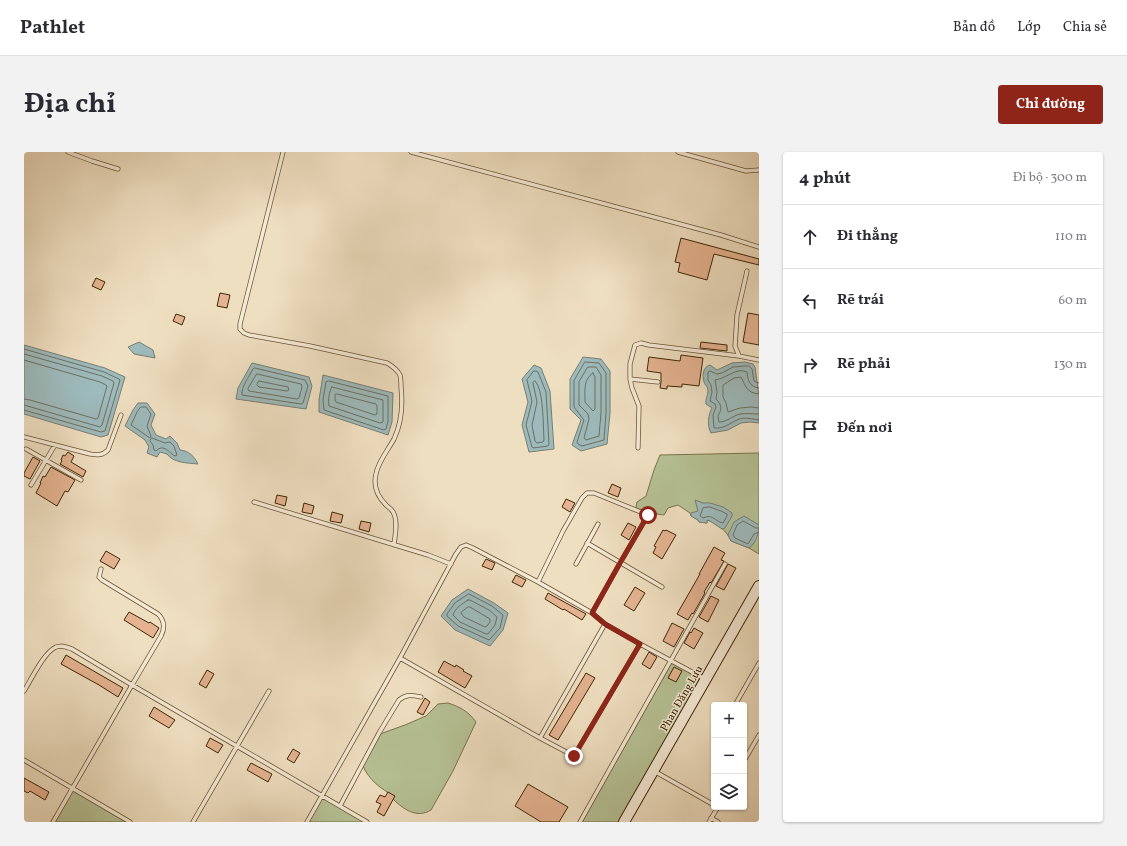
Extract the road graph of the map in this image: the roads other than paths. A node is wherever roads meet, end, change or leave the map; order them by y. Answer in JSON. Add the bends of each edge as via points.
{"nodes":[{"id":1,"x":68,"y":152,"type":"edge"},
{"id":2,"x":282,"y":152,"type":"edge"},
{"id":3,"x":411,"y":152,"type":"edge"},
{"id":4,"x":678,"y":152,"type":"edge"},
{"id":5,"x":118,"y":170,"type":"dead end"},
{"id":6,"x":759,"y":170,"type":"edge"},
{"id":7,"x":759,"y":247,"type":"edge"},
{"id":8,"x":747,"y":270,"type":"dead end"},
{"id":9,"x":739,"y":356,"type":"junction"},
{"id":10,"x":759,"y":360,"type":"edge"},
{"id":11,"x":630,"y":379,"type":"junction"},
{"id":12,"x":658,"y":382,"type":"dead end"},
{"id":13,"x":120,"y":415,"type":"dead end"},
{"id":14,"x":24,"y":437,"type":"edge"},
{"id":15,"x":55,"y":445,"type":"junction"},
{"id":16,"x":638,"y":448,"type":"dead end"},
{"id":17,"x":26,"y":449,"type":"dead end"},
{"id":18,"x":46,"y":460,"type":"junction"},
{"id":19,"x":81,"y":480,"type":"dead end"},
{"id":20,"x":31,"y":485,"type":"dead end"},
{"id":21,"x":254,"y":502,"type":"dead end"},
{"id":22,"x":598,"y":524,"type":"dead end"},
{"id":23,"x":587,"y":543,"type":"junction"},
{"id":24,"x":394,"y":545,"type":"junction"},
{"id":25,"x":620,"y":563,"type":"junction"},
{"id":26,"x":451,"y":564,"type":"junction"},
{"id":27,"x":576,"y":564,"type":"dead end"},
{"id":28,"x":725,"y":564,"type":"dead end"},
{"id":29,"x":101,"y":569,"type":"dead end"},
{"id":30,"x":538,"y":582,"type":"junction"},
{"id":31,"x":759,"y":586,"type":"edge"},
{"id":32,"x":662,"y":587,"type":"dead end"},
{"id":33,"x":592,"y":613,"type":"junction"},
{"id":34,"x":605,"y":624,"type":"junction"},
{"id":35,"x":640,"y":644,"type":"junction"},
{"id":36,"x":400,"y":658,"type":"junction"},
{"id":37,"x":671,"y":660,"type":"junction"},
{"id":38,"x":759,"y":663,"type":"edge"},
{"id":39,"x":706,"y":679,"type":"junction"},
{"id":40,"x":132,"y":685,"type":"junction"},
{"id":41,"x":24,"y":691,"type":"edge"},
{"id":42,"x":269,"y":691,"type":"dead end"},
{"id":43,"x":421,"y":698,"type":"dead end"},
{"id":44,"x":737,"y":702,"type":"edge"},
{"id":45,"x":759,"y":735,"type":"edge"},
{"id":46,"x":540,"y":738,"type":"junction"},
{"id":47,"x":237,"y":746,"type":"junction"},
{"id":48,"x":747,"y":756,"type":"edge"},
{"id":49,"x":24,"y":760,"type":"edge"},
{"id":50,"x":653,"y":770,"type":"junction"},
{"id":51,"x":72,"y":788,"type":"junction"},
{"id":52,"x":322,"y":795,"type":"junction"},
{"id":53,"x":711,"y":803,"type":"edge"},
{"id":54,"x":340,"y":806,"type":"junction"},
{"id":55,"x":715,"y":810,"type":"edge"},
{"id":56,"x":710,"y":820,"type":"edge"},
{"id":57,"x":53,"y":822,"type":"edge"},
{"id":58,"x":130,"y":822,"type":"edge"},
{"id":59,"x":193,"y":822,"type":"edge"},
{"id":60,"x":307,"y":822,"type":"edge"},
{"id":61,"x":367,"y":822,"type":"edge"},
{"id":62,"x":580,"y":822,"type":"edge"},
{"id":63,"x":624,"y":822,"type":"edge"},
{"id":64,"x":718,"y":822,"type":"edge"}],
"edges":[{"from":1,"to":5,"type":"lane"},
{"from":2,"to":24,"type":"lane","via":[[240,329],[249,335],[387,363],[397,371],[401,377],[400,421],[394,438],[378,466],[375,480],[378,494],[394,512]]},
{"from":3,"to":7,"type":"lane"},
{"from":4,"to":6,"type":"lane","via":[[746,171]]},
{"from":8,"to":9,"type":"lane","via":[[737,315],[735,346]]},
{"from":9,"to":10,"type":"lane"},
{"from":9,"to":11,"type":"lane","via":[[641,343],[635,345],[632,352]]},
{"from":11,"to":12,"type":"lane"},
{"from":11,"to":16,"type":"lane","via":[[639,406]]},
{"from":13,"to":15,"type":"lane","via":[[108,450],[104,454],[90,454]]},
{"from":14,"to":15,"type":"lane"},
{"from":15,"to":18,"type":"lane"},
{"from":17,"to":18,"type":"lane"},
{"from":18,"to":19,"type":"lane"},
{"from":18,"to":20,"type":"lane"},
{"from":21,"to":24,"type":"lane"},
{"from":22,"to":23,"type":"lane"},
{"from":23,"to":25,"type":"lane"},
{"from":23,"to":27,"type":"lane"},
{"from":24,"to":26,"type":"lane"},
{"from":25,"to":30,"type":"lane","via":[[648,515],[594,493],[587,494],[582,498]]},
{"from":25,"to":32,"type":"lane"},
{"from":25,"to":33,"type":"lane"},
{"from":26,"to":30,"type":"lane","via":[[461,547],[466,545]]},
{"from":26,"to":36,"type":"lane"},
{"from":28,"to":37,"type":"lane"},
{"from":29,"to":40,"type":"lane","via":[[99,577],[102,580],[158,614],[164,624],[162,636]]},
{"from":30,"to":33,"type":"lane"},
{"from":31,"to":39,"type":"street","name":"Phan Đăng Lưu"},
{"from":33,"to":34,"type":"lane"},
{"from":34,"to":35,"type":"lane"},
{"from":34,"to":46,"type":"lane"},
{"from":35,"to":37,"type":"lane"},
{"from":35,"to":46,"type":"lane","via":[[574,756]]},
{"from":36,"to":46,"type":"lane"},
{"from":36,"to":52,"type":"lane"},
{"from":37,"to":39,"type":"lane"},
{"from":37,"to":62,"type":"lane"},
{"from":38,"to":44,"type":"lane"},
{"from":39,"to":50,"type":"street","name":"Phan Đăng Lưu"},
{"from":40,"to":41,"type":"lane","via":[[63,646],[51,650],[46,655]]},
{"from":40,"to":47,"type":"lane"},
{"from":40,"to":51,"type":"lane"},
{"from":42,"to":47,"type":"lane"},
{"from":43,"to":54,"type":"lane","via":[[409,695],[399,700]]},
{"from":45,"to":48,"type":"lane"},
{"from":47,"to":52,"type":"lane"},
{"from":47,"to":59,"type":"lane"},
{"from":49,"to":51,"type":"lane"},
{"from":50,"to":53,"type":"lane"},
{"from":50,"to":63,"type":"street","name":"Phan Đăng Lưu"},
{"from":51,"to":57,"type":"lane"},
{"from":51,"to":58,"type":"lane"},
{"from":52,"to":54,"type":"lane"},
{"from":52,"to":60,"type":"lane"},
{"from":54,"to":61,"type":"lane"},
{"from":55,"to":56,"type":"lane"},
{"from":56,"to":64,"type":"lane"}]}
